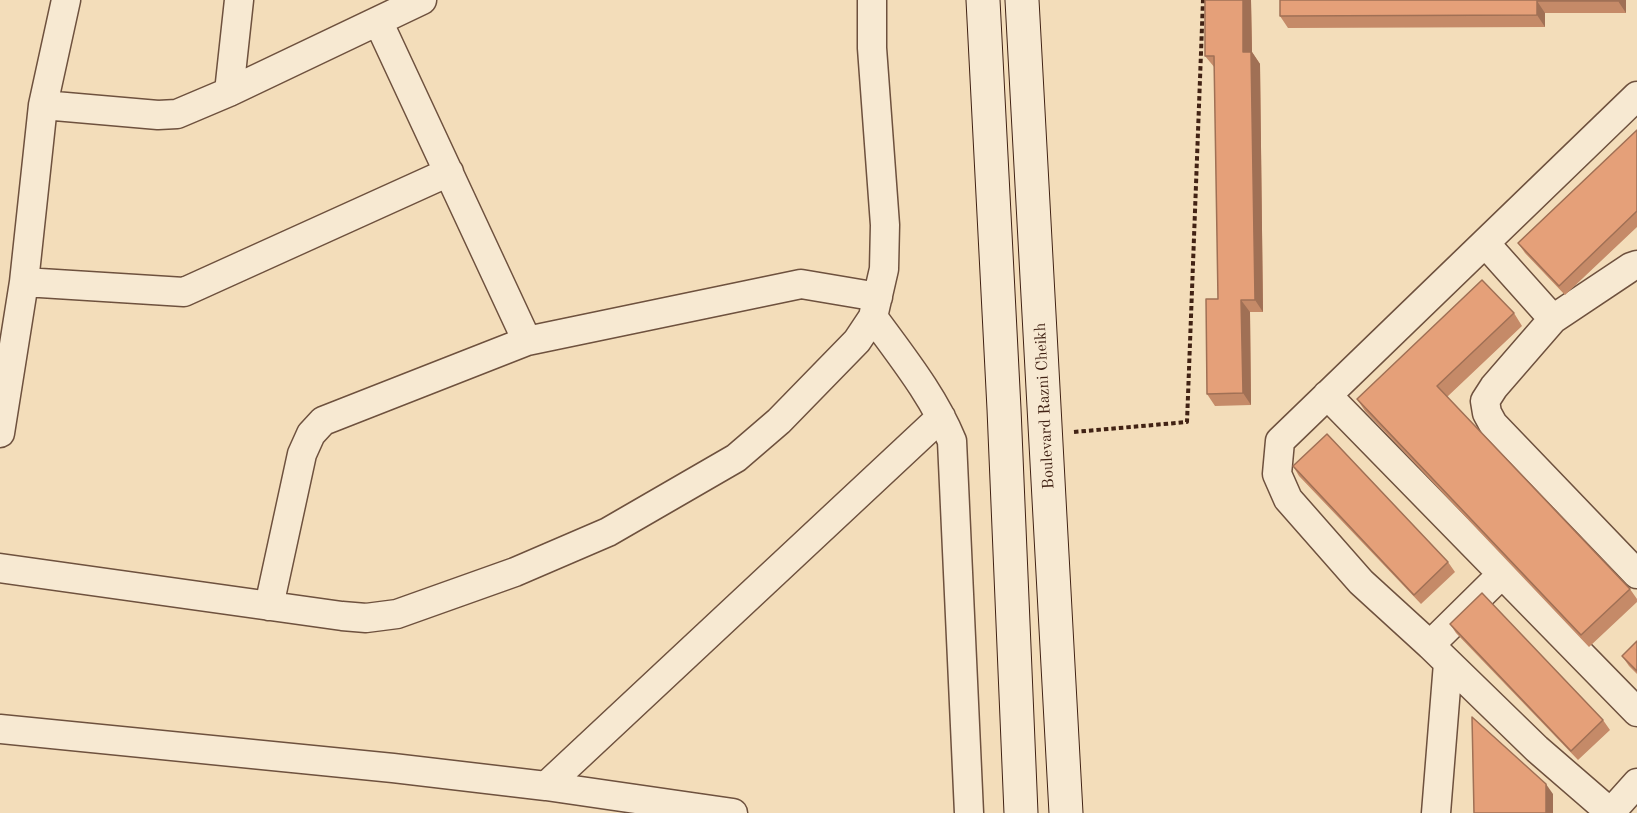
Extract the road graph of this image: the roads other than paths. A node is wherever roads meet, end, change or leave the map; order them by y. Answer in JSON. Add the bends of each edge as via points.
{"nodes":[{"id":1,"x":66,"y":0,"type":"edge"},
{"id":2,"x":239,"y":0,"type":"edge"},
{"id":3,"x":422,"y":0,"type":"edge"},
{"id":4,"x":872,"y":0,"type":"edge"},
{"id":5,"x":983,"y":0,"type":"edge"},
{"id":6,"x":1023,"y":0,"type":"edge"},
{"id":7,"x":378,"y":21,"type":"junction"},
{"id":8,"x":229,"y":92,"type":"junction"},
{"id":9,"x":1637,"y":96,"type":"edge"},
{"id":10,"x":44,"y":105,"type":"junction"},
{"id":11,"x":448,"y":172,"type":"junction"},
{"id":12,"x":1485,"y":243,"type":"junction"},
{"id":13,"x":1637,"y":265,"type":"edge"},
{"id":14,"x":24,"y":282,"type":"junction"},
{"id":15,"x":875,"y":307,"type":"junction"},
{"id":16,"x":1553,"y":319,"type":"junction"},
{"id":17,"x":527,"y":341,"type":"junction"},
{"id":18,"x":1327,"y":395,"type":"junction"},
{"id":19,"x":2,"y":403,"type":"edge"},
{"id":20,"x":941,"y":417,"type":"junction"},
{"id":21,"x":0,"y":433,"type":"edge"},
{"id":22,"x":0,"y":568,"type":"edge"},
{"id":23,"x":1502,"y":574,"type":"junction"},
{"id":24,"x":1637,"y":574,"type":"edge"},
{"id":25,"x":269,"y":606,"type":"junction"},
{"id":26,"x":1439,"y":654,"type":"junction"},
{"id":27,"x":1637,"y":712,"type":"edge"},
{"id":28,"x":0,"y":729,"type":"edge"},
{"id":29,"x":1637,"y":783,"type":"edge"},
{"id":30,"x":546,"y":786,"type":"junction"},
{"id":31,"x":733,"y":813,"type":"edge"},
{"id":32,"x":969,"y":813,"type":"edge"},
{"id":33,"x":1021,"y":813,"type":"edge"},
{"id":34,"x":1066,"y":813,"type":"edge"},
{"id":35,"x":1436,"y":813,"type":"edge"},
{"id":36,"x":1611,"y":813,"type":"edge"}],
"edges":[{"from":1,"to":10,"type":"street"},
{"from":2,"to":8,"type":"street"},
{"from":3,"to":7,"type":"street"},
{"from":4,"to":15,"type":"street","via":[[885,225],[884,270]]},
{"from":5,"to":33,"type":"main road"},
{"from":6,"to":34,"type":"main road","name":"Boulevard Razni Cheikh"},
{"from":7,"to":8,"type":"street"},
{"from":7,"to":11,"type":"street"},
{"from":8,"to":10,"type":"street","via":[[177,114]]},
{"from":9,"to":12,"type":"street"},
{"from":10,"to":14,"type":"street"},
{"from":11,"to":14,"type":"street","via":[[184,292]]},
{"from":11,"to":17,"type":"street"},
{"from":12,"to":16,"type":"street"},
{"from":12,"to":18,"type":"street"},
{"from":13,"to":16,"type":"street"},
{"from":14,"to":19,"type":"street"},
{"from":15,"to":17,"type":"street","via":[[801,284]]},
{"from":15,"to":20,"type":"street"},
{"from":15,"to":25,"type":"street","via":[[857,341],[779,421],[736,458],[608,532],[515,572],[397,614],[366,618]]},
{"from":16,"to":24,"type":"street","via":[[1494,387],[1485,401],[1487,413],[1493,424]]},
{"from":17,"to":25,"type":"street","via":[[323,421],[311,434],[302,454]]},
{"from":18,"to":23,"type":"street"},
{"from":18,"to":26,"type":"street","via":[[1280,441],[1277,474],[1288,499],[1361,582]]},
{"from":19,"to":21,"type":"street"},
{"from":20,"to":30,"type":"street"},
{"from":20,"to":32,"type":"street","via":[[952,441]]},
{"from":22,"to":25,"type":"street"},
{"from":23,"to":26,"type":"street"},
{"from":23,"to":27,"type":"street"},
{"from":26,"to":35,"type":"street"},
{"from":26,"to":36,"type":"street","via":[[1537,749]]},
{"from":28,"to":30,"type":"street"},
{"from":29,"to":36,"type":"street"},
{"from":30,"to":31,"type":"street"}]}
